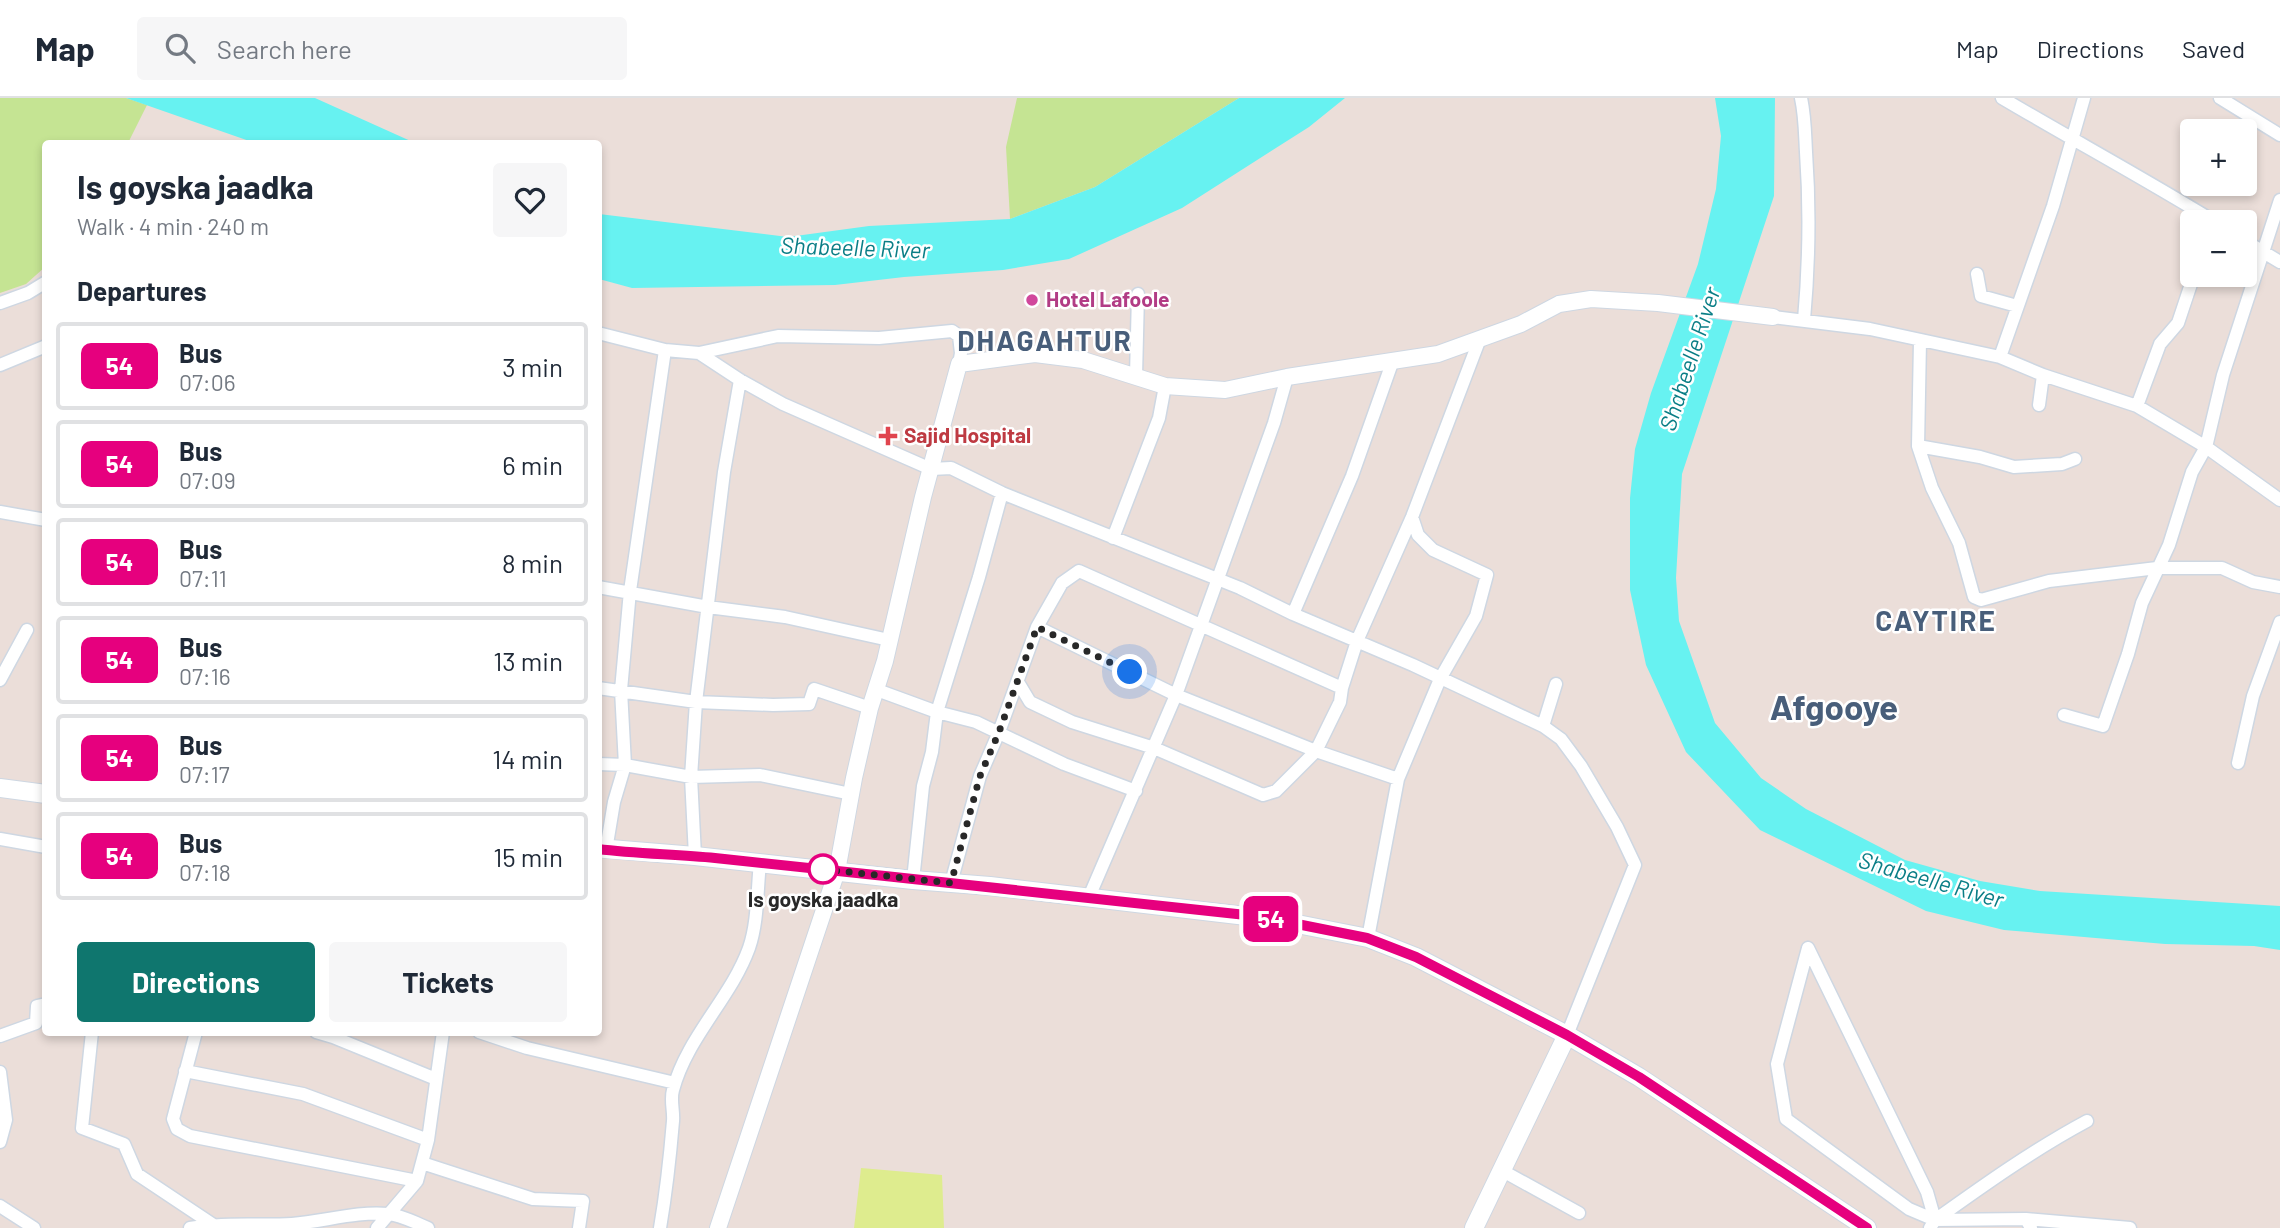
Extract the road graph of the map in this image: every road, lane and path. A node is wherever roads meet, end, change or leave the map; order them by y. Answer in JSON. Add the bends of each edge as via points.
{"nodes":[{"id":1,"x":1801,"y":98,"type":"edge"},
{"id":2,"x":2002,"y":98,"type":"edge"},
{"id":3,"x":2084,"y":98,"type":"edge"},
{"id":4,"x":2220,"y":98,"type":"edge"},
{"id":5,"x":2280,"y":135,"type":"edge"},
{"id":6,"x":2072,"y":140,"type":"junction"},
{"id":7,"x":2280,"y":200,"type":"edge"},
{"id":8,"x":2195,"y":210,"type":"edge"},
{"id":9,"x":2257,"y":248,"type":"edge"},
{"id":10,"x":2263,"y":252,"type":"junction"},
{"id":11,"x":2280,"y":262,"type":"edge"},
{"id":12,"x":1977,"y":274,"type":"dead end"},
{"id":13,"x":42,"y":284,"type":"edge"},
{"id":14,"x":2190,"y":287,"type":"edge"},
{"id":15,"x":1139,"y":294,"type":"dead end"},
{"id":16,"x":0,"y":303,"type":"edge"},
{"id":17,"x":2017,"y":306,"type":"junction"},
{"id":18,"x":1773,"y":317,"type":"joint"},
{"id":19,"x":1804,"y":320,"type":"junction"},
{"id":20,"x":602,"y":334,"type":"edge"},
{"id":21,"x":1479,"y":341,"type":"junction"},
{"id":22,"x":1920,"y":341,"type":"junction"},
{"id":23,"x":42,"y":348,"type":"edge"},
{"id":24,"x":666,"y":350,"type":"junction"},
{"id":25,"x":699,"y":353,"type":"junction"},
{"id":26,"x":2000,"y":357,"type":"junction"},
{"id":27,"x":1392,"y":363,"type":"junction"},
{"id":28,"x":959,"y":364,"type":"junction"},
{"id":29,"x":0,"y":365,"type":"edge"},
{"id":30,"x":2043,"y":374,"type":"junction"},
{"id":31,"x":1136,"y":376,"type":"junction"},
{"id":32,"x":1287,"y":377,"type":"junction"},
{"id":33,"x":740,"y":380,"type":"junction"},
{"id":34,"x":1165,"y":386,"type":"junction"},
{"id":35,"x":2039,"y":405,"type":"dead end"},
{"id":36,"x":2137,"y":406,"type":"junction"},
{"id":37,"x":1918,"y":446,"type":"junction"},
{"id":38,"x":2206,"y":447,"type":"junction"},
{"id":39,"x":2075,"y":459,"type":"dead end"},
{"id":40,"x":931,"y":468,"type":"junction"},
{"id":41,"x":1002,"y":494,"type":"junction"},
{"id":42,"x":2280,"y":500,"type":"edge"},
{"id":43,"x":0,"y":512,"type":"edge"},
{"id":44,"x":1412,"y":517,"type":"junction"},
{"id":45,"x":42,"y":519,"type":"edge"},
{"id":46,"x":1113,"y":538,"type":"junction"},
{"id":47,"x":2157,"y":568,"type":"junction"},
{"id":48,"x":1217,"y":579,"type":"junction"},
{"id":49,"x":2280,"y":587,"type":"edge"},
{"id":50,"x":602,"y":588,"type":"edge"},
{"id":51,"x":630,"y":591,"type":"junction"},
{"id":52,"x":708,"y":607,"type":"junction"},
{"id":53,"x":1293,"y":614,"type":"junction"},
{"id":54,"x":2280,"y":622,"type":"edge"},
{"id":55,"x":1201,"y":625,"type":"junction"},
{"id":56,"x":1037,"y":627,"type":"junction"},
{"id":57,"x":27,"y":630,"type":"dead end"},
{"id":58,"x":889,"y":640,"type":"junction"},
{"id":59,"x":1357,"y":641,"type":"junction"},
{"id":60,"x":1440,"y":679,"type":"junction"},
{"id":61,"x":0,"y":680,"type":"edge"},
{"id":62,"x":1018,"y":682,"type":"junction"},
{"id":63,"x":1556,"y":684,"type":"dead end"},
{"id":64,"x":602,"y":688,"type":"edge"},
{"id":65,"x":1342,"y":688,"type":"junction"},
{"id":66,"x":621,"y":690,"type":"junction"},
{"id":67,"x":877,"y":690,"type":"junction"},
{"id":68,"x":1176,"y":695,"type":"junction"},
{"id":69,"x":696,"y":702,"type":"junction"},
{"id":70,"x":870,"y":708,"type":"junction"},
{"id":71,"x":937,"y":712,"type":"junction"},
{"id":72,"x":2064,"y":715,"type":"dead end"},
{"id":73,"x":1543,"y":726,"type":"junction"},
{"id":74,"x":999,"y":732,"type":"junction"},
{"id":75,"x":1154,"y":748,"type":"junction"},
{"id":76,"x":1316,"y":751,"type":"junction"},
{"id":77,"x":2238,"y":762,"type":"dead end"},
{"id":78,"x":602,"y":764,"type":"edge"},
{"id":79,"x":625,"y":765,"type":"junction"},
{"id":80,"x":691,"y":777,"type":"junction"},
{"id":81,"x":1398,"y":779,"type":"junction"},
{"id":82,"x":0,"y":788,"type":"edge"},
{"id":83,"x":1136,"y":791,"type":"junction"},
{"id":84,"x":42,"y":793,"type":"edge"},
{"id":85,"x":851,"y":794,"type":"junction"},
{"id":86,"x":0,"y":839,"type":"edge"},
{"id":87,"x":42,"y":846,"type":"edge"},
{"id":88,"x":603,"y":849,"type":"edge"},
{"id":89,"x":695,"y":856,"type":"junction"},
{"id":90,"x":760,"y":863,"type":"junction"},
{"id":91,"x":837,"y":871,"type":"junction"},
{"id":92,"x":913,"y":880,"type":"junction"},
{"id":93,"x":951,"y":883,"type":"junction"},
{"id":94,"x":1090,"y":897,"type":"junction"},
{"id":95,"x":1367,"y":938,"type":"junction"},
{"id":96,"x":42,"y":1005,"type":"edge"},
{"id":97,"x":1567,"y":1035,"type":"junction"},
{"id":98,"x":0,"y":1036,"type":"edge"},
{"id":99,"x":92,"y":1036,"type":"edge"},
{"id":100,"x":195,"y":1036,"type":"edge"},
{"id":101,"x":330,"y":1036,"type":"edge"},
{"id":102,"x":442,"y":1036,"type":"edge"},
{"id":103,"x":491,"y":1036,"type":"edge"},
{"id":104,"x":185,"y":1071,"type":"junction"},
{"id":105,"x":0,"y":1072,"type":"edge"},
{"id":106,"x":436,"y":1079,"type":"junction"},
{"id":107,"x":675,"y":1083,"type":"junction"},
{"id":108,"x":2087,"y":1121,"type":"dead end"},
{"id":109,"x":428,"y":1140,"type":"junction"},
{"id":110,"x":0,"y":1142,"type":"edge"},
{"id":111,"x":422,"y":1163,"type":"junction"},
{"id":112,"x":1501,"y":1170,"type":"junction"},
{"id":113,"x":417,"y":1181,"type":"junction"},
{"id":114,"x":0,"y":1206,"type":"edge"},
{"id":115,"x":1579,"y":1213,"type":"dead end"},
{"id":116,"x":390,"y":1214,"type":"junction"},
{"id":117,"x":212,"y":1224,"type":"junction"},
{"id":118,"x":1933,"y":1224,"type":"edge"},
{"id":119,"x":2028,"y":1224,"type":"edge"},
{"id":120,"x":295,"y":1226,"type":"edge"},
{"id":121,"x":34,"y":1228,"type":"edge"},
{"id":122,"x":190,"y":1228,"type":"edge"},
{"id":123,"x":377,"y":1228,"type":"edge"},
{"id":124,"x":428,"y":1228,"type":"edge"},
{"id":125,"x":579,"y":1228,"type":"edge"},
{"id":126,"x":660,"y":1228,"type":"edge"},
{"id":127,"x":718,"y":1228,"type":"edge"},
{"id":128,"x":1474,"y":1228,"type":"edge"},
{"id":129,"x":1867,"y":1228,"type":"edge"},
{"id":130,"x":2130,"y":1228,"type":"edge"}],
"edges":[{"from":1,"to":19,"type":"street","via":[[1809,188]]},
{"from":2,"to":6,"type":"street"},
{"from":3,"to":6,"type":"street"},
{"from":4,"to":5,"type":"street"},
{"from":6,"to":8,"type":"street"},
{"from":6,"to":17,"type":"street"},
{"from":7,"to":10,"type":"street"},
{"from":9,"to":10,"type":"street"},
{"from":10,"to":11,"type":"street"},
{"from":10,"to":38,"type":"street","via":[[2223,374]]},
{"from":12,"to":17,"type":"street","via":[[1981,296]]},
{"from":13,"to":16,"type":"street"},
{"from":14,"to":36,"type":"street","via":[[2178,323],[2160,344]]},
{"from":15,"to":31,"type":"street"},
{"from":17,"to":26,"type":"street"},
{"from":18,"to":19,"type":"street"},
{"from":18,"to":21,"type":"street","via":[[1591,299],[1559,304]]},
{"from":19,"to":22,"type":"street"},
{"from":20,"to":24,"type":"street"},
{"from":21,"to":27,"type":"street"},
{"from":21,"to":44,"type":"street"},
{"from":22,"to":26,"type":"street"},
{"from":22,"to":37,"type":"street"},
{"from":23,"to":29,"type":"street"},
{"from":24,"to":25,"type":"street"},
{"from":24,"to":51,"type":"street"},
{"from":25,"to":28,"type":"street","via":[[778,336],[878,338],[952,331],[961,343]]},
{"from":25,"to":33,"type":"street"},
{"from":26,"to":30,"type":"street"},
{"from":27,"to":32,"type":"street"},
{"from":27,"to":53,"type":"street","via":[[1352,476]]},
{"from":28,"to":31,"type":"street","via":[[1035,354],[1083,360]]},
{"from":28,"to":40,"type":"street"},
{"from":30,"to":35,"type":"street"},
{"from":30,"to":36,"type":"street"},
{"from":31,"to":34,"type":"street"},
{"from":32,"to":34,"type":"street","via":[[1225,390]]},
{"from":32,"to":48,"type":"street"},
{"from":33,"to":40,"type":"street","via":[[782,404]]},
{"from":33,"to":52,"type":"street"},
{"from":34,"to":46,"type":"street","via":[[1159,418]]},
{"from":36,"to":38,"type":"street"},
{"from":37,"to":39,"type":"street","via":[[2014,467]]},
{"from":37,"to":47,"type":"street","via":[[1959,543],[1974,597],[1981,600],[2049,581]]},
{"from":38,"to":42,"type":"street"},
{"from":38,"to":47,"type":"street","via":[[2192,472]]},
{"from":40,"to":41,"type":"street","via":[[951,468]]},
{"from":40,"to":58,"type":"street"},
{"from":41,"to":46,"type":"street"},
{"from":41,"to":71,"type":"street"},
{"from":43,"to":45,"type":"street"},
{"from":44,"to":59,"type":"street"},
{"from":44,"to":60,"type":"street","via":[[1418,535],[1433,550],[1487,575],[1476,616]]},
{"from":46,"to":48,"type":"street"},
{"from":47,"to":49,"type":"street","via":[[2222,568],[2253,582]]},
{"from":47,"to":72,"type":"street","via":[[2103,726]]},
{"from":48,"to":53,"type":"street"},
{"from":48,"to":55,"type":"street"},
{"from":50,"to":51,"type":"street"},
{"from":51,"to":52,"type":"street"},
{"from":51,"to":66,"type":"street"},
{"from":52,"to":58,"type":"street","via":[[785,617]]},
{"from":52,"to":69,"type":"street"},
{"from":53,"to":59,"type":"street"},
{"from":54,"to":77,"type":"street","via":[[2253,696]]},
{"from":55,"to":56,"type":"street","via":[[1079,572],[1062,583]]},
{"from":55,"to":65,"type":"street"},
{"from":55,"to":68,"type":"street"},
{"from":56,"to":62,"type":"street"},
{"from":56,"to":68,"type":"street"},
{"from":57,"to":61,"type":"street"},
{"from":58,"to":67,"type":"street"},
{"from":59,"to":60,"type":"street"},
{"from":59,"to":65,"type":"street"},
{"from":60,"to":73,"type":"street"},
{"from":60,"to":81,"type":"street"},
{"from":62,"to":74,"type":"street"},
{"from":62,"to":75,"type":"street","via":[[1030,702],[1072,722]]},
{"from":63,"to":73,"type":"street"},
{"from":64,"to":66,"type":"street"},
{"from":65,"to":76,"type":"street"},
{"from":66,"to":69,"type":"street"},
{"from":66,"to":79,"type":"street"},
{"from":67,"to":70,"type":"street"},
{"from":67,"to":71,"type":"street"},
{"from":68,"to":75,"type":"street"},
{"from":68,"to":76,"type":"street"},
{"from":69,"to":70,"type":"street","via":[[809,704],[814,689]]},
{"from":69,"to":80,"type":"street"},
{"from":70,"to":85,"type":"street"},
{"from":71,"to":74,"type":"street"},
{"from":71,"to":92,"type":"street"},
{"from":73,"to":97,"type":"street","via":[[1561,738],[1581,765],[1635,865]]},
{"from":74,"to":83,"type":"street","via":[[1064,764]]},
{"from":74,"to":93,"type":"street","via":[[980,776]]},
{"from":75,"to":76,"type":"street","via":[[1263,795],[1276,791]]},
{"from":75,"to":83,"type":"street"},
{"from":76,"to":81,"type":"street"},
{"from":78,"to":79,"type":"street"},
{"from":79,"to":80,"type":"street"},
{"from":79,"to":88,"type":"street"},
{"from":80,"to":85,"type":"street","via":[[760,775]]},
{"from":80,"to":89,"type":"street"},
{"from":81,"to":95,"type":"street"},
{"from":82,"to":84,"type":"main road"},
{"from":83,"to":94,"type":"street"},
{"from":85,"to":91,"type":"street"},
{"from":86,"to":87,"type":"street"},
{"from":88,"to":89,"type":"main road"},
{"from":89,"to":90,"type":"main road"},
{"from":90,"to":91,"type":"main road"},
{"from":90,"to":107,"type":"street","via":[[748,948]]},
{"from":91,"to":92,"type":"main road"},
{"from":91,"to":127,"type":"street"},
{"from":92,"to":93,"type":"main road"},
{"from":93,"to":94,"type":"main road"},
{"from":94,"to":95,"type":"main road","via":[[1272,919]]},
{"from":95,"to":97,"type":"main road","via":[[1416,957]]},
{"from":96,"to":98,"type":"street","via":[[37,1006],[36,1023]]},
{"from":97,"to":112,"type":"main road"},
{"from":97,"to":129,"type":"main road","via":[[1639,1077]]},
{"from":99,"to":117,"type":"street","via":[[82,1128],[124,1144],[137,1174]]},
{"from":100,"to":104,"type":"street"},
{"from":101,"to":106,"type":"street"},
{"from":102,"to":106,"type":"street"},
{"from":103,"to":107,"type":"street"},
{"from":104,"to":109,"type":"street","via":[[303,1094]]},
{"from":104,"to":113,"type":"street","via":[[173,1119],[177,1129],[190,1136]]},
{"from":105,"to":110,"type":"street","via":[[6,1120]]},
{"from":106,"to":109,"type":"street"},
{"from":107,"to":126,"type":"street"},
{"from":108,"to":118,"type":"street","via":[[2004,1172]]},
{"from":109,"to":111,"type":"street"},
{"from":111,"to":113,"type":"street"},
{"from":111,"to":125,"type":"street","via":[[533,1199],[583,1202]]},
{"from":112,"to":115,"type":"street"},
{"from":112,"to":128,"type":"main road"},
{"from":113,"to":116,"type":"street"},
{"from":114,"to":121,"type":"street"},
{"from":116,"to":120,"type":"street"},
{"from":116,"to":123,"type":"street"},
{"from":116,"to":124,"type":"street"},
{"from":117,"to":120,"type":"street"},
{"from":117,"to":122,"type":"street"},
{"from":118,"to":118,"type":"street","via":[[1927,1192],[1808,948],[1777,1064],[1786,1119]]},
{"from":118,"to":119,"type":"street"},
{"from":119,"to":130,"type":"street"}]}
